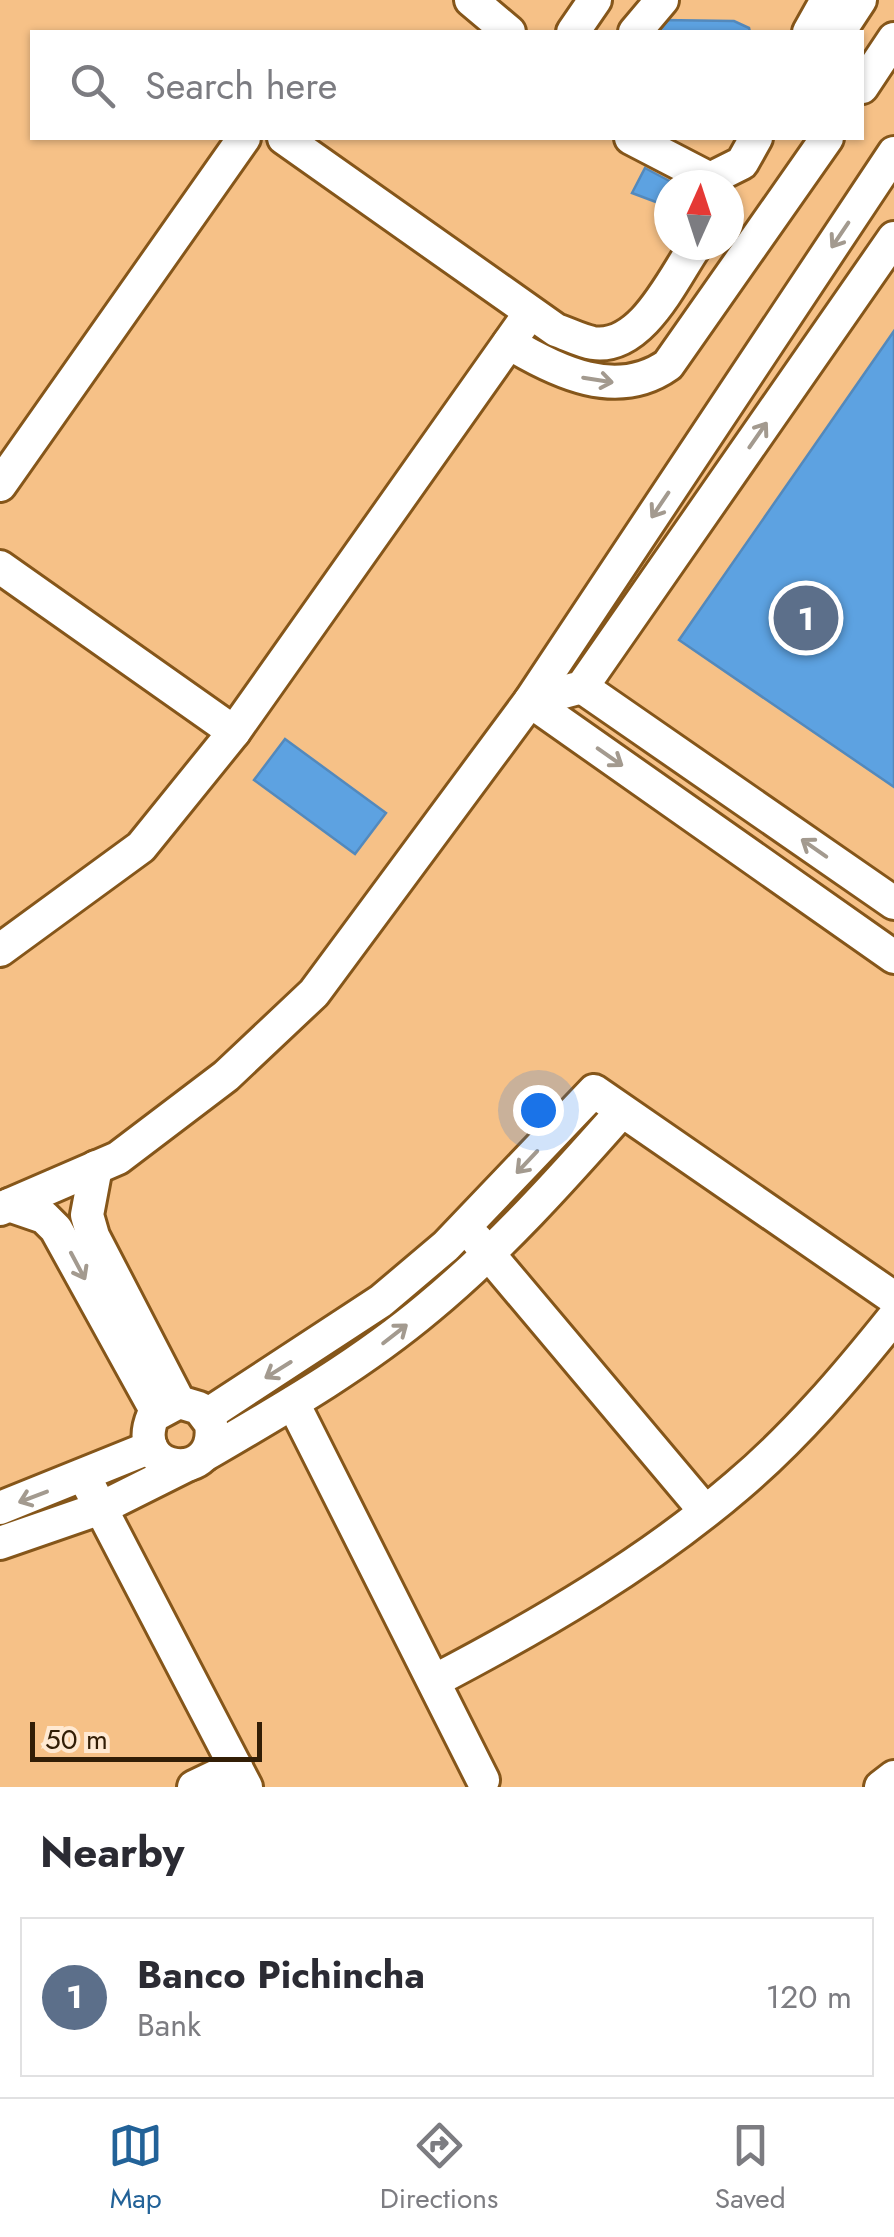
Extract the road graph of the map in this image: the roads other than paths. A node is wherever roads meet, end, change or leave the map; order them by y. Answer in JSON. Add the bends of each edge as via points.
{"nodes":[{"id":1,"x":470,"y":0,"type":"edge"},
{"id":2,"x":595,"y":0,"type":"edge"},
{"id":3,"x":662,"y":0,"type":"edge"},
{"id":4,"x":860,"y":0,"type":"edge"},
{"id":5,"x":817,"y":16,"type":"edge"},
{"id":6,"x":507,"y":30,"type":"edge"},
{"id":7,"x":574,"y":30,"type":"edge"},
{"id":8,"x":638,"y":30,"type":"edge"},
{"id":9,"x":894,"y":39,"type":"edge"},
{"id":10,"x":864,"y":83,"type":"edge"},
{"id":11,"x":243,"y":140,"type":"edge"},
{"id":12,"x":287,"y":140,"type":"edge"},
{"id":13,"x":635,"y":140,"type":"edge"},
{"id":14,"x":755,"y":140,"type":"edge"},
{"id":15,"x":768,"y":140,"type":"edge"},
{"id":16,"x":826,"y":140,"type":"edge"},
{"id":17,"x":894,"y":154,"type":"edge"},
{"id":18,"x":744,"y":175,"type":"edge"},
{"id":19,"x":894,"y":238,"type":"edge"},
{"id":20,"x":686,"y":260,"type":"edge"},
{"id":21,"x":530,"y":313,"type":"junction"},
{"id":22,"x":509,"y":343,"type":"junction"},
{"id":23,"x":0,"y":485,"type":"edge"},
{"id":24,"x":0,"y":567,"type":"edge"},
{"id":25,"x":582,"y":687,"type":"junction"},
{"id":26,"x":530,"y":701,"type":"junction"},
{"id":27,"x":234,"y":732,"type":"junction"},
{"id":28,"x":894,"y":903,"type":"edge"},
{"id":29,"x":0,"y":950,"type":"edge"},
{"id":30,"x":894,"y":957,"type":"edge"},
{"id":31,"x":622,"y":1111,"type":"junction"},
{"id":32,"x":96,"y":1167,"type":"junction"},
{"id":33,"x":4,"y":1207,"type":"edge"},
{"id":34,"x":464,"y":1227,"type":"junction"},
{"id":35,"x":488,"y":1253,"type":"junction"},
{"id":36,"x":894,"y":1298,"type":"edge"},
{"id":37,"x":894,"y":1317,"type":"edge"},
{"id":38,"x":293,"y":1404,"type":"junction"},
{"id":39,"x":181,"y":1410,"type":"junction"},
{"id":40,"x":151,"y":1447,"type":"junction"},
{"id":41,"x":196,"y":1460,"type":"junction"},
{"id":42,"x":84,"y":1476,"type":"junction"},
{"id":43,"x":0,"y":1508,"type":"edge"},
{"id":44,"x":101,"y":1508,"type":"junction"},
{"id":45,"x":705,"y":1511,"type":"junction"},
{"id":46,"x":0,"y":1543,"type":"edge"},
{"id":47,"x":434,"y":1681,"type":"junction"},
{"id":48,"x":241,"y":1777,"type":"edge"},
{"id":49,"x":894,"y":1777,"type":"edge"},
{"id":50,"x":484,"y":1780,"type":"dead end"},
{"id":51,"x":194,"y":1787,"type":"edge"},
{"id":52,"x":881,"y":1787,"type":"edge"}],
"edges":[{"from":1,"to":6,"type":"street"},
{"from":2,"to":7,"type":"street"},
{"from":3,"to":8,"type":"street"},
{"from":4,"to":5,"type":"street"},
{"from":9,"to":10,"type":"street"},
{"from":11,"to":23,"type":"street"},
{"from":12,"to":21,"type":"street"},
{"from":13,"to":14,"type":"street","via":[[710,179],[742,163]]},
{"from":15,"to":18,"type":"street"},
{"from":22,"to":16,"type":"street","one_way":true,"via":[[585,378],[648,379],[668,365]]},
{"from":17,"to":26,"type":"street","one_way":true},
{"from":25,"to":19,"type":"street","one_way":true},
{"from":20,"to":21,"type":"street","via":[[638,328],[620,338],[595,344]]},
{"from":21,"to":22,"type":"street"},
{"from":22,"to":27,"type":"street"},
{"from":24,"to":27,"type":"street"},
{"from":25,"to":26,"type":"street"},
{"from":28,"to":25,"type":"street","one_way":true},
{"from":26,"to":30,"type":"street","one_way":true},
{"from":26,"to":32,"type":"street","via":[[314,993],[226,1076],[118,1158]]},
{"from":27,"to":29,"type":"street","via":[[142,847]]},
{"from":31,"to":34,"type":"street","one_way":true,"via":[[594,1091]]},
{"from":31,"to":35,"type":"street"},
{"from":31,"to":36,"type":"street"},
{"from":32,"to":33,"type":"street"},
{"from":32,"to":39,"type":"street","via":[[86,1215],[93,1236]]},
{"from":33,"to":39,"type":"street","one_way":true,"via":[[44,1217],[56,1229]]},
{"from":34,"to":35,"type":"street"},
{"from":34,"to":39,"type":"street","one_way":true,"via":[[381,1301]]},
{"from":38,"to":35,"type":"street","one_way":true,"via":[[429,1308]]},
{"from":35,"to":45,"type":"street"},
{"from":37,"to":45,"type":"street","via":[[798,1427]]},
{"from":38,"to":41,"type":"street"},
{"from":38,"to":47,"type":"street"},
{"from":39,"to":40,"type":"street","via":[[149,1426]]},
{"from":39,"to":41,"type":"street","via":[[213,1434]]},
{"from":40,"to":41,"type":"street","via":[[166,1463]]},
{"from":40,"to":42,"type":"street"},
{"from":41,"to":44,"type":"street"},
{"from":42,"to":43,"type":"street","one_way":true},
{"from":42,"to":44,"type":"street"},
{"from":44,"to":46,"type":"street"},
{"from":44,"to":48,"type":"street"},
{"from":45,"to":47,"type":"street","via":[[566,1606]]},
{"from":47,"to":50,"type":"street"},
{"from":48,"to":51,"type":"street"},
{"from":49,"to":52,"type":"street"}]}
